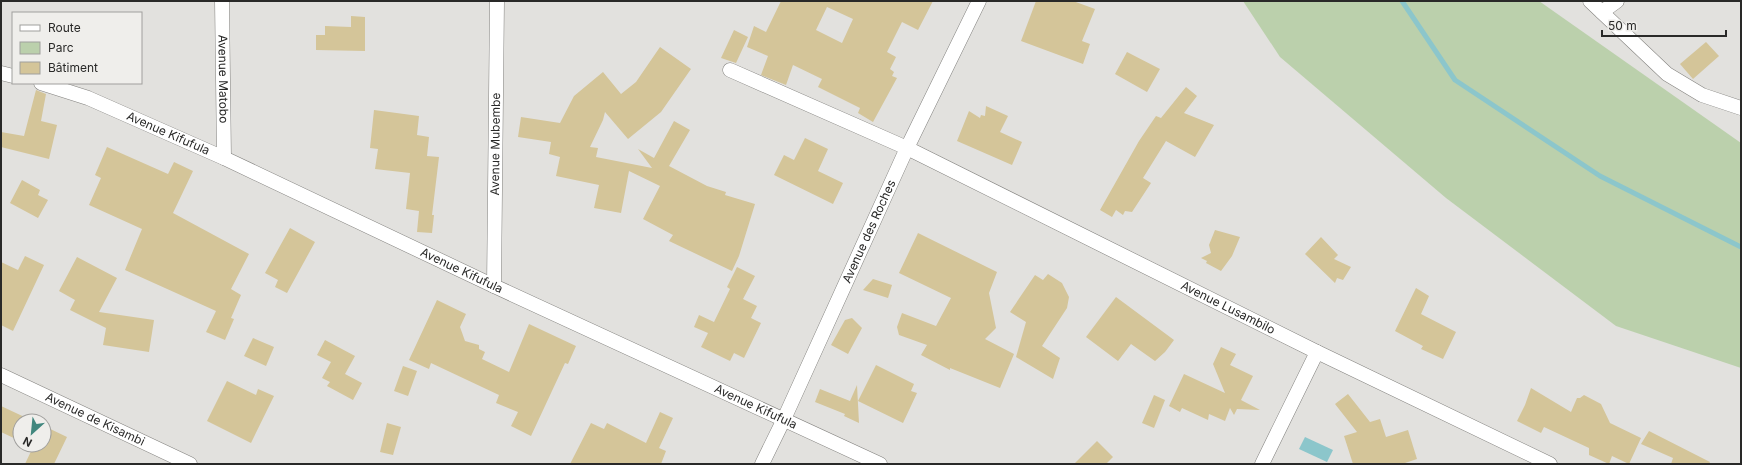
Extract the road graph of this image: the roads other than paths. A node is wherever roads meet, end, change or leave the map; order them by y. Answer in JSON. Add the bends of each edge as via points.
{"nodes":[{"id":1,"x":222,"y":1,"type":"edge"},
{"id":2,"x":497,"y":1,"type":"edge"},
{"id":3,"x":979,"y":1,"type":"edge"},
{"id":4,"x":1590,"y":1,"type":"edge"},
{"id":5,"x":1617,"y":1,"type":"edge"},
{"id":6,"x":1602,"y":12,"type":"junction"},
{"id":7,"x":730,"y":70,"type":"dead end"},
{"id":8,"x":1,"y":73,"type":"edge"},
{"id":9,"x":12,"y":76,"type":"edge"},
{"id":10,"x":44,"y":84,"type":"edge"},
{"id":11,"x":1741,"y":108,"type":"edge"},
{"id":12,"x":907,"y":148,"type":"junction"},
{"id":13,"x":224,"y":158,"type":"junction"},
{"id":14,"x":494,"y":286,"type":"junction"},
{"id":15,"x":1317,"y":352,"type":"junction"},
{"id":16,"x":1,"y":375,"type":"edge"},
{"id":17,"x":784,"y":419,"type":"junction"},
{"id":18,"x":190,"y":464,"type":"edge"},
{"id":19,"x":762,"y":464,"type":"edge"},
{"id":20,"x":880,"y":464,"type":"edge"},
{"id":21,"x":1262,"y":464,"type":"edge"},
{"id":22,"x":1550,"y":464,"type":"edge"}],
"edges":[{"from":1,"to":13,"type":"street","name":"Avenue Matobo"},
{"from":2,"to":14,"type":"street","name":"Avenue Mubembe"},
{"from":3,"to":12,"type":"street","name":"Avenue des Roches"},
{"from":4,"to":6,"type":"street"},
{"from":5,"to":6,"type":"street"},
{"from":6,"to":11,"type":"street","via":[[1667,74],[1702,94]]},
{"from":7,"to":12,"type":"street","name":"Avenue Lusambilo"},
{"from":8,"to":9,"type":"street"},
{"from":10,"to":13,"type":"street","name":"Avenue Kifufula","via":[[88,98]]},
{"from":12,"to":15,"type":"street","name":"Avenue Lusambilo"},
{"from":12,"to":17,"type":"street","name":"Avenue des Roches"},
{"from":13,"to":14,"type":"street","name":"Avenue Kifufula"},
{"from":14,"to":17,"type":"street","name":"Avenue Kifufula"},
{"from":15,"to":21,"type":"street"},
{"from":15,"to":22,"type":"street","name":"Avenue Lusambilo"},
{"from":16,"to":18,"type":"street","name":"Avenue de Kisambi"},
{"from":17,"to":19,"type":"street","name":"Avenue des Roches"},
{"from":17,"to":20,"type":"street","name":"Avenue Kifufula"}]}
